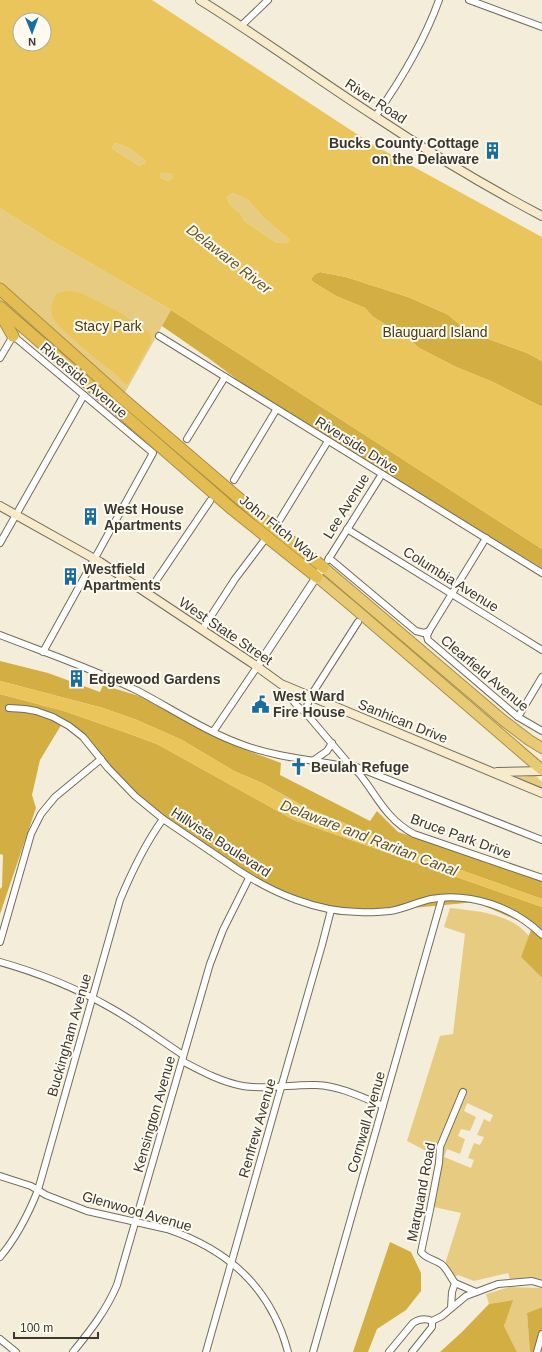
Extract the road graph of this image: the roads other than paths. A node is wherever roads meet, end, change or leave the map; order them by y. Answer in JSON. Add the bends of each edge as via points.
{"nodes":[{"id":1,"x":200,"y":0,"type":"edge"},
{"id":2,"x":268,"y":0,"type":"edge"},
{"id":3,"x":439,"y":0,"type":"edge"},
{"id":4,"x":469,"y":0,"type":"edge"},
{"id":5,"x":241,"y":26,"type":"junction"},
{"id":6,"x":542,"y":28,"type":"edge"},
{"id":7,"x":375,"y":117,"type":"junction"},
{"id":8,"x":542,"y":216,"type":"edge"},
{"id":9,"x":0,"y":289,"type":"edge"},
{"id":10,"x":0,"y":307,"type":"edge"},
{"id":11,"x":0,"y":313,"type":"edge"},
{"id":12,"x":0,"y":324,"type":"edge"},
{"id":13,"x":13,"y":336,"type":"junction"},
{"id":14,"x":159,"y":336,"type":"dead end"},
{"id":15,"x":0,"y":358,"type":"edge"},
{"id":16,"x":225,"y":377,"type":"junction"},
{"id":17,"x":84,"y":395,"type":"junction"},
{"id":18,"x":276,"y":410,"type":"junction"},
{"id":19,"x":187,"y":439,"type":"dead end"},
{"id":20,"x":328,"y":441,"type":"junction"},
{"id":21,"x":382,"y":474,"type":"junction"},
{"id":22,"x":234,"y":480,"type":"dead end"},
{"id":23,"x":210,"y":501,"type":"dead end"},
{"id":24,"x":0,"y":506,"type":"edge"},
{"id":25,"x":16,"y":515,"type":"junction"},
{"id":26,"x":279,"y":521,"type":"dead end"},
{"id":27,"x":347,"y":529,"type":"junction"},
{"id":28,"x":486,"y":538,"type":"junction"},
{"id":29,"x":263,"y":542,"type":"dead end"},
{"id":30,"x":0,"y":543,"type":"edge"},
{"id":31,"x":95,"y":559,"type":"junction"},
{"id":32,"x":326,"y":563,"type":"junction"},
{"id":33,"x":542,"y":573,"type":"edge"},
{"id":34,"x":316,"y":577,"type":"junction"},
{"id":35,"x":147,"y":594,"type":"junction"},
{"id":36,"x":451,"y":594,"type":"junction"},
{"id":37,"x":358,"y":622,"type":"dead end"},
{"id":38,"x":202,"y":630,"type":"junction"},
{"id":39,"x":429,"y":631,"type":"junction"},
{"id":40,"x":0,"y":635,"type":"edge"},
{"id":41,"x":542,"y":650,"type":"edge"},
{"id":42,"x":44,"y":652,"type":"junction"},
{"id":43,"x":257,"y":667,"type":"junction"},
{"id":44,"x":542,"y":677,"type":"edge"},
{"id":45,"x":281,"y":684,"type":"junction"},
{"id":46,"x":310,"y":697,"type":"junction"},
{"id":47,"x":9,"y":708,"type":"dead end"},
{"id":48,"x":305,"y":712,"type":"junction"},
{"id":49,"x":518,"y":717,"type":"junction"},
{"id":50,"x":542,"y":731,"type":"edge"},
{"id":51,"x":213,"y":732,"type":"junction"},
{"id":52,"x":332,"y":743,"type":"junction"},
{"id":53,"x":542,"y":748,"type":"edge"},
{"id":54,"x":101,"y":759,"type":"junction"},
{"id":55,"x":314,"y":760,"type":"junction"},
{"id":56,"x":351,"y":765,"type":"junction"},
{"id":57,"x":542,"y":770,"type":"edge"},
{"id":58,"x":493,"y":772,"type":"junction"},
{"id":59,"x":542,"y":792,"type":"edge"},
{"id":60,"x":163,"y":818,"type":"junction"},
{"id":61,"x":542,"y":840,"type":"edge"},
{"id":62,"x":249,"y":878,"type":"junction"},
{"id":63,"x":542,"y":878,"type":"edge"},
{"id":64,"x":442,"y":898,"type":"junction"},
{"id":65,"x":331,"y":910,"type":"junction"},
{"id":66,"x":542,"y":935,"type":"edge"},
{"id":67,"x":0,"y":942,"type":"edge"},
{"id":68,"x":0,"y":962,"type":"edge"},
{"id":69,"x":92,"y":997,"type":"junction"},
{"id":70,"x":182,"y":1058,"type":"junction"},
{"id":71,"x":281,"y":1087,"type":"junction"},
{"id":72,"x":463,"y":1092,"type":"dead end"},
{"id":73,"x":383,"y":1106,"type":"junction"},
{"id":74,"x":0,"y":1176,"type":"edge"},
{"id":75,"x":38,"y":1190,"type":"junction"},
{"id":76,"x":135,"y":1222,"type":"junction"},
{"id":77,"x":0,"y":1257,"type":"edge"},
{"id":78,"x":232,"y":1262,"type":"junction"},
{"id":79,"x":455,"y":1283,"type":"junction"},
{"id":80,"x":542,"y":1284,"type":"edge"},
{"id":81,"x":476,"y":1292,"type":"junction"},
{"id":82,"x":451,"y":1308,"type":"junction"},
{"id":83,"x":432,"y":1321,"type":"junction"},
{"id":84,"x":542,"y":1334,"type":"edge"},
{"id":85,"x":0,"y":1339,"type":"edge"},
{"id":86,"x":16,"y":1352,"type":"edge"},
{"id":87,"x":73,"y":1352,"type":"edge"},
{"id":88,"x":206,"y":1352,"type":"edge"},
{"id":89,"x":288,"y":1352,"type":"edge"},
{"id":90,"x":313,"y":1352,"type":"edge"},
{"id":91,"x":389,"y":1352,"type":"edge"},
{"id":92,"x":412,"y":1352,"type":"edge"},
{"id":93,"x":537,"y":1352,"type":"edge"}],
"edges":[{"from":1,"to":5,"type":"main road","name":"River Road"},
{"from":2,"to":5,"type":"street"},
{"from":3,"to":7,"type":"street","via":[[411,61]]},
{"from":4,"to":6,"type":"street"},
{"from":5,"to":7,"type":"main road","name":"River Road"},
{"from":7,"to":8,"type":"main road","name":"River Road","via":[[482,183]]},
{"from":9,"to":32,"type":"highway","name":"John Fitch Way","via":[[263,519]]},
{"from":10,"to":34,"type":"highway","name":"John Fitch Way","via":[[227,505]]},
{"from":11,"to":13,"type":"highway"},
{"from":12,"to":13,"type":"street","name":"Riverside Avenue"},
{"from":13,"to":15,"type":"street"},
{"from":13,"to":17,"type":"street","name":"Riverside Avenue"},
{"from":14,"to":16,"type":"street","name":"Riverside Drive"},
{"from":16,"to":18,"type":"street","name":"Riverside Drive"},
{"from":16,"to":19,"type":"street"},
{"from":17,"to":25,"type":"street"},
{"from":17,"to":31,"type":"street","name":"Riverside Avenue","via":[[153,454]]},
{"from":18,"to":20,"type":"street","name":"Riverside Drive"},
{"from":18,"to":22,"type":"street"},
{"from":20,"to":21,"type":"street","name":"Riverside Drive"},
{"from":20,"to":26,"type":"street"},
{"from":21,"to":27,"type":"street","name":"Lee Avenue"},
{"from":21,"to":28,"type":"street","name":"Riverside Drive"},
{"from":23,"to":35,"type":"street"},
{"from":24,"to":25,"type":"main road","name":"West State Street"},
{"from":25,"to":30,"type":"street"},
{"from":25,"to":31,"type":"main road","name":"West State Street"},
{"from":27,"to":32,"type":"street","name":"Lee Avenue"},
{"from":27,"to":36,"type":"street","name":"Columbia Avenue"},
{"from":28,"to":33,"type":"street","name":"Riverside Drive"},
{"from":28,"to":36,"type":"street"},
{"from":29,"to":38,"type":"street"},
{"from":31,"to":35,"type":"main road","name":"West State Street"},
{"from":31,"to":42,"type":"street"},
{"from":32,"to":34,"type":"street","name":"Lee Avenue"},
{"from":32,"to":39,"type":"street","name":"Clearfield Avenue","via":[[416,631]]},
{"from":32,"to":53,"type":"highway","name":"John Fitch Way","via":[[504,722]]},
{"from":34,"to":43,"type":"street","name":"Lee Avenue"},
{"from":34,"to":57,"type":"highway","name":"John Fitch Way"},
{"from":35,"to":38,"type":"main road","name":"West State Street"},
{"from":36,"to":39,"type":"street"},
{"from":36,"to":41,"type":"street","name":"Columbia Avenue"},
{"from":37,"to":46,"type":"street"},
{"from":38,"to":43,"type":"main road","name":"West State Street"},
{"from":39,"to":49,"type":"street","name":"Clearfield Avenue","via":[[429,642]]},
{"from":40,"to":42,"type":"street"},
{"from":42,"to":51,"type":"street","via":[[137,691]]},
{"from":43,"to":45,"type":"main road","name":"West State Street"},
{"from":43,"to":51,"type":"street","name":"Lee Avenue"},
{"from":44,"to":49,"type":"street"},
{"from":45,"to":46,"type":"main road","name":"Sanhican Drive"},
{"from":45,"to":48,"type":"street","name":"West State Street","via":[[297,706]]},
{"from":46,"to":48,"type":"street"},
{"from":46,"to":58,"type":"main road","name":"Sanhican Drive"},
{"from":47,"to":54,"type":"street","name":"Hillvista Boulevard","via":[[36,711],[62,721],[79,732]]},
{"from":48,"to":52,"type":"street","name":"West State Street"},
{"from":49,"to":50,"type":"street","name":"Clearfield Avenue"},
{"from":51,"to":55,"type":"street","via":[[257,750]]},
{"from":52,"to":55,"type":"street","via":[[327,751]]},
{"from":52,"to":56,"type":"street","name":"West State Street"},
{"from":54,"to":60,"type":"street","name":"Hillvista Boulevard","via":[[130,792]]},
{"from":54,"to":67,"type":"street","via":[[56,797],[41,814],[31,834]]},
{"from":55,"to":56,"type":"street"},
{"from":56,"to":61,"type":"street"},
{"from":56,"to":63,"type":"street","name":"Bruce Park Drive","via":[[384,809],[406,830]]},
{"from":57,"to":58,"type":"main road","name":"Sanhican Drive"},
{"from":58,"to":59,"type":"main road","name":"Sanhican Drive"},
{"from":60,"to":62,"type":"street","name":"Hillvista Boulevard"},
{"from":60,"to":69,"type":"street","name":"Buckingham Avenue","via":[[142,853],[120,900]]},
{"from":62,"to":65,"type":"street","name":"Hillvista Boulevard","via":[[285,895]]},
{"from":62,"to":70,"type":"street","name":"Kensington Avenue","via":[[219,939]]},
{"from":64,"to":65,"type":"street","name":"Hillvista Boulevard","via":[[390,911]]},
{"from":64,"to":66,"type":"street","name":"Hillvista Boulevard","via":[[473,899],[500,908]]},
{"from":64,"to":73,"type":"street","name":"Cornwall Avenue"},
{"from":65,"to":71,"type":"street","name":"Renfrew Avenue"},
{"from":68,"to":69,"type":"street","via":[[33,972]]},
{"from":69,"to":70,"type":"street","via":[[126,1017]]},
{"from":69,"to":75,"type":"street","name":"Buckingham Avenue"},
{"from":70,"to":71,"type":"street","via":[[210,1075],[237,1084]]},
{"from":70,"to":76,"type":"street","name":"Kensington Avenue"},
{"from":71,"to":73,"type":"street","via":[[322,1086],[352,1093]]},
{"from":71,"to":78,"type":"street","name":"Renfrew Avenue"},
{"from":72,"to":79,"type":"street","name":"Marquand Road","via":[[440,1147],[421,1252],[424,1257],[440,1262]]},
{"from":73,"to":90,"type":"street","name":"Cornwall Avenue"},
{"from":74,"to":75,"type":"street","name":"Glenwood Avenue"},
{"from":75,"to":76,"type":"street","name":"Glenwood Avenue","via":[[87,1211]]},
{"from":75,"to":77,"type":"street","name":"Buckingham Avenue","via":[[26,1219]]},
{"from":76,"to":78,"type":"street","name":"Glenwood Avenue","via":[[180,1233]]},
{"from":76,"to":87,"type":"street","name":"Kensington Avenue","via":[[112,1298]]},
{"from":78,"to":88,"type":"street","name":"Renfrew Avenue"},
{"from":78,"to":89,"type":"street","name":"Glenwood Avenue","via":[[266,1301],[280,1326]]},
{"from":79,"to":81,"type":"street"},
{"from":79,"to":82,"type":"street"},
{"from":80,"to":81,"type":"street","via":[[532,1281],[498,1284]]},
{"from":81,"to":82,"type":"street","via":[[466,1296]]},
{"from":82,"to":83,"type":"street"},
{"from":83,"to":91,"type":"street","via":[[424,1319],[413,1323]]},
{"from":83,"to":92,"type":"street","via":[[432,1327]]},
{"from":84,"to":93,"type":"street"},
{"from":85,"to":86,"type":"street"}]}
